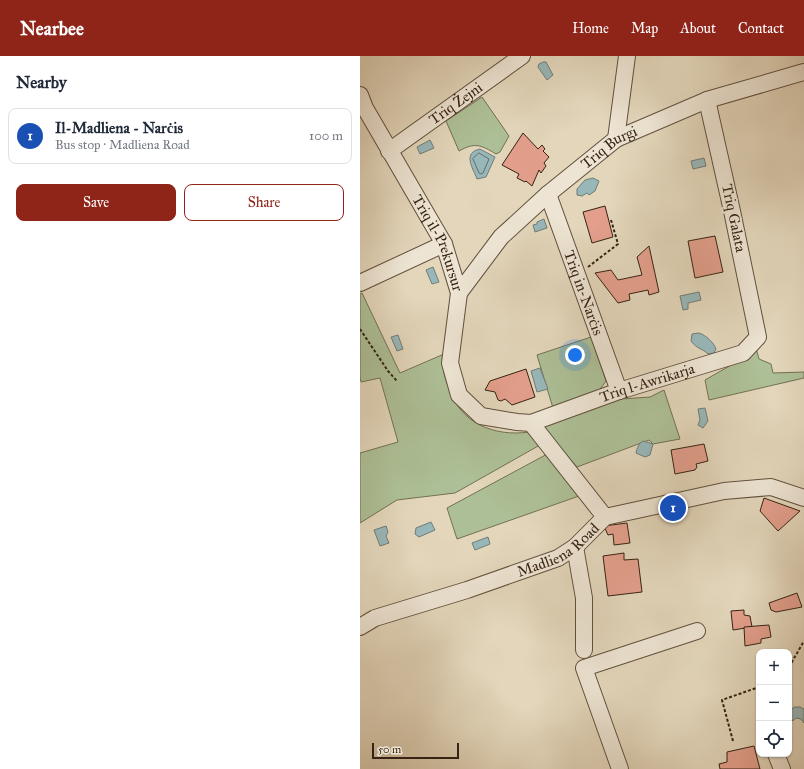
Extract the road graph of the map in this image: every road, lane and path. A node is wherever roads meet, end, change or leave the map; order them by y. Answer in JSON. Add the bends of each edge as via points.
{"nodes":[{"id":1,"x":522,"y":56,"type":"edge"},
{"id":2,"x":627,"y":56,"type":"edge"},
{"id":3,"x":804,"y":72,"type":"edge"},
{"id":4,"x":707,"y":100,"type":"junction"},
{"id":5,"x":362,"y":105,"type":"edge"},
{"id":6,"x":616,"y":139,"type":"junction"},
{"id":7,"x":389,"y":151,"type":"junction"},
{"id":8,"x":548,"y":194,"type":"junction"},
{"id":9,"x":611,"y":220,"type":"dead end"},
{"id":10,"x":444,"y":244,"type":"junction"},
{"id":11,"x":577,"y":275,"type":"junction"},
{"id":12,"x":360,"y":283,"type":"edge"},
{"id":13,"x":459,"y":293,"type":"junction"},
{"id":14,"x":360,"y":329,"type":"edge"},
{"id":15,"x":758,"y":337,"type":"joint"},
{"id":16,"x":397,"y":381,"type":"dead end"},
{"id":17,"x":619,"y":391,"type":"junction"},
{"id":18,"x":531,"y":423,"type":"junction"},
{"id":19,"x":804,"y":498,"type":"edge"},
{"id":20,"x":605,"y":517,"type":"junction"},
{"id":21,"x":575,"y":547,"type":"junction"},
{"id":22,"x":360,"y":627,"type":"edge"},
{"id":23,"x":697,"y":631,"type":"dead end"},
{"id":24,"x":804,"y":641,"type":"edge"},
{"id":25,"x":584,"y":650,"type":"dead end"},
{"id":26,"x":792,"y":662,"type":"edge"},
{"id":27,"x":756,"y":688,"type":"edge"},
{"id":28,"x":733,"y":741,"type":"dead end"},
{"id":29,"x":777,"y":757,"type":"edge"},
{"id":30,"x":620,"y":769,"type":"edge"},
{"id":31,"x":782,"y":769,"type":"edge"}],
"edges":[{"from":1,"to":7,"type":"street","name":"Triq Żejni"},
{"from":2,"to":6,"type":"street"},
{"from":3,"to":4,"type":"street","name":"Triq Burgi"},
{"from":4,"to":6,"type":"street","name":"Triq Burgi"},
{"from":4,"to":15,"type":"street","name":"Triq Galata"},
{"from":5,"to":7,"type":"street","name":"Triq il-Prekursur"},
{"from":6,"to":8,"type":"street","name":"Triq Burgi"},
{"from":7,"to":10,"type":"street","name":"Triq il-Prekursur"},
{"from":8,"to":11,"type":"street","name":"Triq in-Narċis"},
{"from":8,"to":13,"type":"street","name":"Triq Burgi","via":[[501,237]]},
{"from":9,"to":11,"type":"path","via":[[618,244]]},
{"from":10,"to":12,"type":"street"},
{"from":10,"to":13,"type":"street","name":"Triq il-Prekursur"},
{"from":11,"to":17,"type":"street","name":"Triq in-Narċis"},
{"from":13,"to":18,"type":"street","name":"Triq il-Prekursur","via":[[450,363],[459,395],[481,416]]},
{"from":14,"to":16,"type":"path","via":[[388,372]]},
{"from":15,"to":17,"type":"street","name":"Triq l-Awrikarja","via":[[744,353]]},
{"from":17,"to":18,"type":"street","name":"Triq l-Awrikarja"},
{"from":18,"to":20,"type":"street"},
{"from":19,"to":20,"type":"street","name":"Madliena Road","via":[[771,487],[724,491]]},
{"from":20,"to":21,"type":"street","name":"Madliena Road"},
{"from":21,"to":22,"type":"street","name":"Madliena Road","via":[[558,558],[467,590],[375,618]]},
{"from":21,"to":25,"type":"street","via":[[584,598]]},
{"from":23,"to":30,"type":"street","via":[[584,668]]},
{"from":24,"to":26,"type":"path"},
{"from":27,"to":28,"type":"path","via":[[722,700]]},
{"from":29,"to":31,"type":"street"}]}
